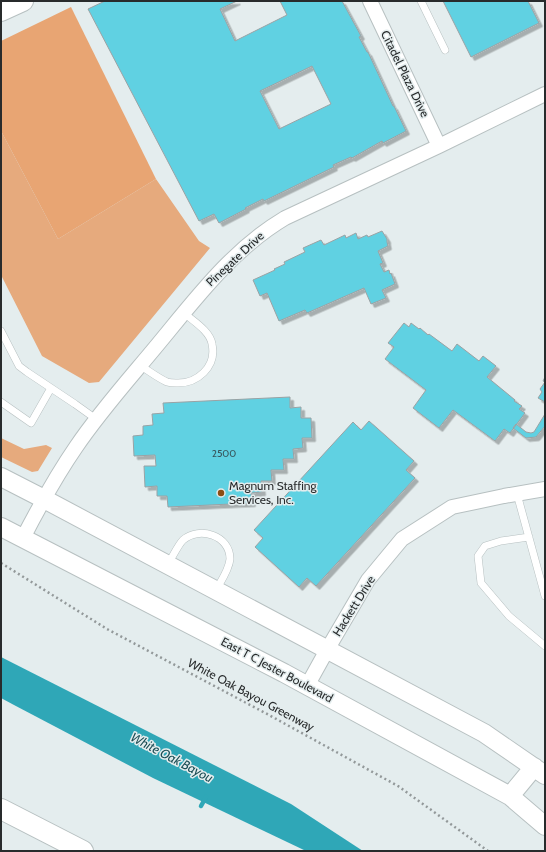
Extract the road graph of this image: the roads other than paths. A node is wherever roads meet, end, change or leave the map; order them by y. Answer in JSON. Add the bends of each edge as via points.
{"nodes":[{"id":1,"x":23,"y":1,"type":"edge"},
{"id":2,"x":370,"y":1,"type":"edge"},
{"id":3,"x":421,"y":1,"type":"edge"},
{"id":4,"x":1,"y":11,"type":"edge"},
{"id":5,"x":445,"y":50,"type":"dead end"},
{"id":6,"x":545,"y":94,"type":"edge"},
{"id":7,"x":439,"y":146,"type":"junction"},
{"id":8,"x":184,"y":313,"type":"junction"},
{"id":9,"x":1,"y":331,"type":"edge"},
{"id":10,"x":141,"y":366,"type":"junction"},
{"id":11,"x":51,"y":388,"type":"junction"},
{"id":12,"x":1,"y":402,"type":"edge"},
{"id":13,"x":96,"y":419,"type":"junction"},
{"id":14,"x":1,"y":477,"type":"edge"},
{"id":15,"x":545,"y":489,"type":"edge"},
{"id":16,"x":517,"y":494,"type":"junction"},
{"id":17,"x":44,"y":498,"type":"junction"},
{"id":18,"x":1,"y":527,"type":"edge"},
{"id":19,"x":529,"y":537,"type":"junction"},
{"id":20,"x":23,"y":538,"type":"junction"},
{"id":21,"x":168,"y":564,"type":"junction"},
{"id":22,"x":216,"y":590,"type":"junction"},
{"id":23,"x":545,"y":596,"type":"edge"},
{"id":24,"x":545,"y":646,"type":"edge"},
{"id":25,"x":327,"y":650,"type":"junction"},
{"id":26,"x":307,"y":686,"type":"junction"},
{"id":27,"x":540,"y":771,"type":"edge"},
{"id":28,"x":510,"y":796,"type":"junction"},
{"id":29,"x":1,"y":809,"type":"edge"},
{"id":30,"x":545,"y":826,"type":"edge"},
{"id":31,"x":84,"y":851,"type":"edge"}],
"edges":[{"from":1,"to":4,"type":"main road"},
{"from":2,"to":7,"type":"street","name":"Citadel Plaza Drive"},
{"from":3,"to":5,"type":"lane"},
{"from":6,"to":7,"type":"street","name":"Pinegate Drive"},
{"from":7,"to":8,"type":"street","name":"Pinegate Drive","via":[[285,218],[269,228],[208,282]]},
{"from":8,"to":10,"type":"street","name":"Pinegate Drive"},
{"from":8,"to":10,"type":"lane","via":[[208,334],[212,344],[212,358],[205,372],[194,380],[168,383]]},
{"from":9,"to":11,"type":"lane","via":[[19,366]]},
{"from":10,"to":13,"type":"street","name":"Pinegate Drive"},
{"from":11,"to":12,"type":"lane","via":[[31,423]]},
{"from":11,"to":13,"type":"lane"},
{"from":13,"to":17,"type":"street","name":"Pinegate Drive"},
{"from":14,"to":17,"type":"street"},
{"from":15,"to":16,"type":"street","name":"Hackett Drive"},
{"from":16,"to":19,"type":"lane"},
{"from":16,"to":25,"type":"street","name":"Hackett Drive","via":[[452,507],[402,540],[368,580]]},
{"from":17,"to":20,"type":"street","name":"Pinegate Drive"},
{"from":17,"to":21,"type":"street"},
{"from":18,"to":20,"type":"street","name":"East T C Jester Boulevard"},
{"from":19,"to":23,"type":"lane"},
{"from":19,"to":24,"type":"lane","via":[[485,546],[478,556],[481,583],[509,616]]},
{"from":20,"to":26,"type":"street","name":"East T C Jester Boulevard"},
{"from":21,"to":22,"type":"street"},
{"from":21,"to":22,"type":"lane","via":[[183,540],[195,534],[220,537],[227,546],[230,559]]},
{"from":22,"to":25,"type":"street"},
{"from":25,"to":26,"type":"street","name":"Hackett Drive"},
{"from":25,"to":27,"type":"street","via":[[484,733]]},
{"from":26,"to":28,"type":"street","name":"East T C Jester Boulevard"},
{"from":27,"to":28,"type":"street"},
{"from":28,"to":30,"type":"street","name":"East T C Jester Boulevard"},
{"from":29,"to":31,"type":"main road"}]}
